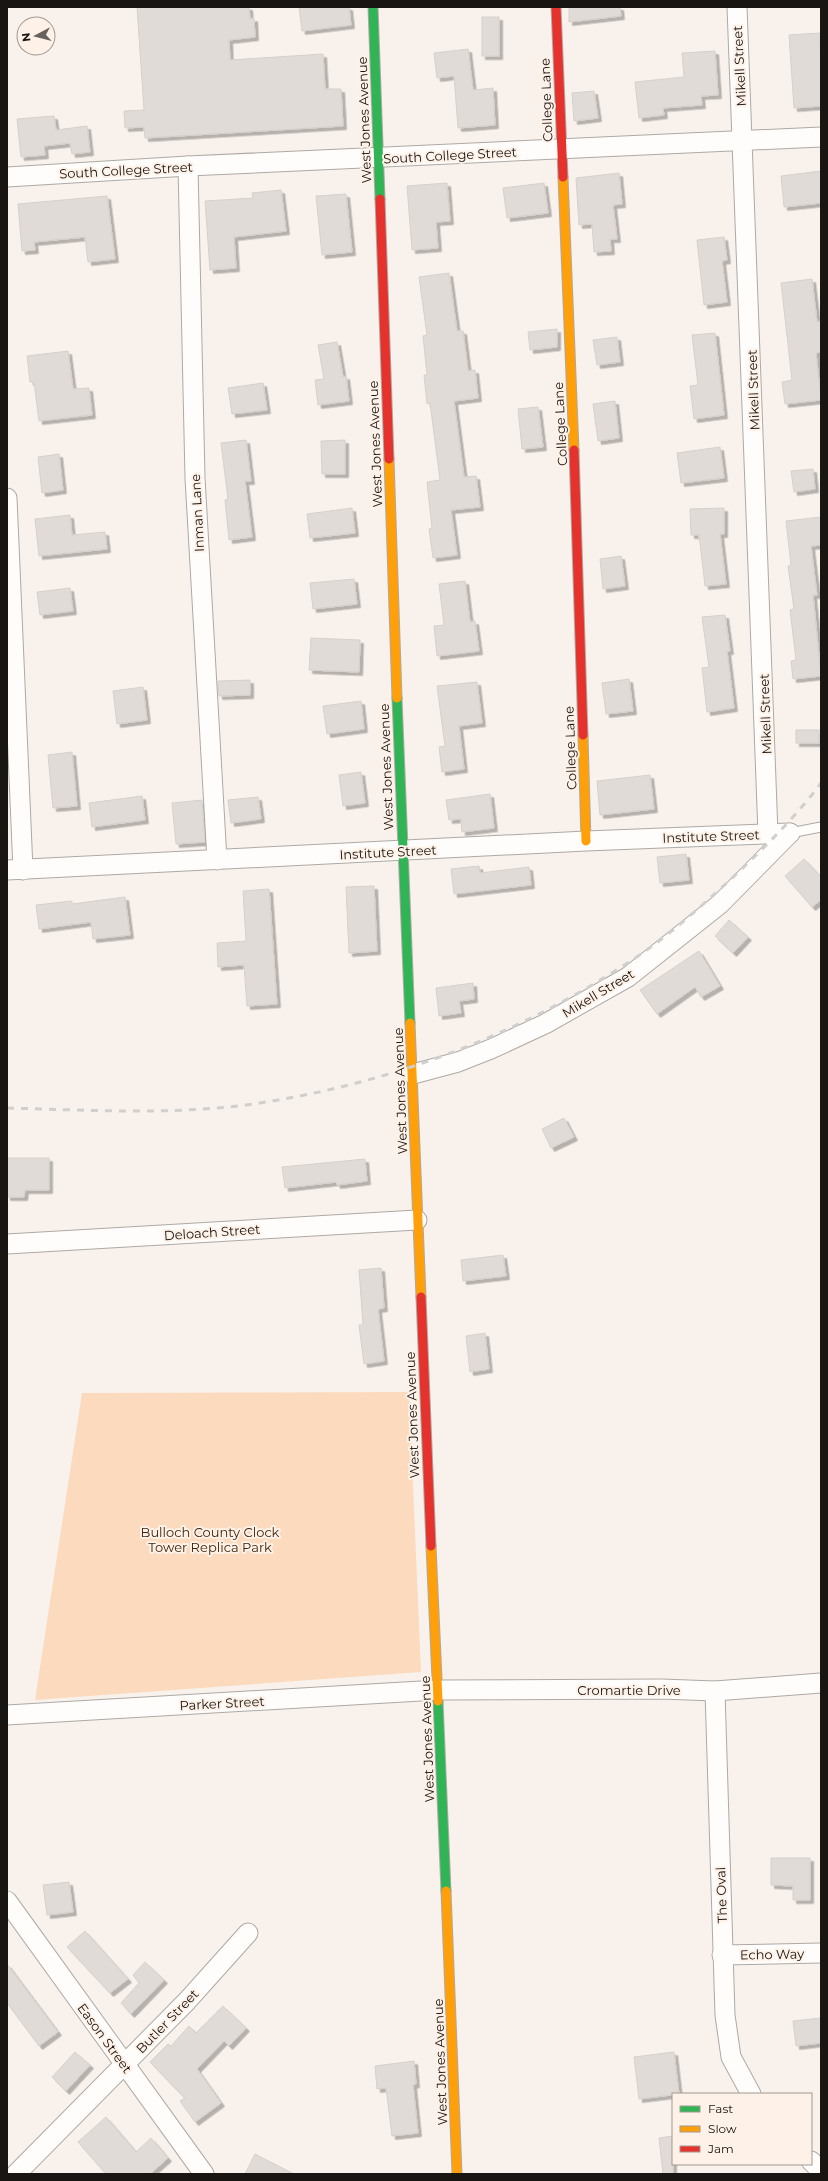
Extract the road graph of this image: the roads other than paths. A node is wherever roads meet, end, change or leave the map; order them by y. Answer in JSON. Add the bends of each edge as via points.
{"nodes":[{"id":1,"x":373,"y":7,"type":"edge"},
{"id":2,"x":556,"y":7,"type":"edge"},
{"id":3,"x":737,"y":7,"type":"edge"},
{"id":4,"x":821,"y":138,"type":"edge"},
{"id":5,"x":743,"y":141,"type":"junction"},
{"id":6,"x":561,"y":150,"type":"junction"},
{"id":7,"x":378,"y":158,"type":"junction"},
{"id":8,"x":188,"y":166,"type":"junction"},
{"id":9,"x":7,"y":177,"type":"edge"},
{"id":10,"x":7,"y":498,"type":"edge"},
{"id":11,"x":768,"y":774,"type":"joint"},
{"id":12,"x":821,"y":827,"type":"edge"},
{"id":13,"x":790,"y":833,"type":"junction"},
{"id":14,"x":768,"y":834,"type":"junction"},
{"id":15,"x":586,"y":841,"type":"junction"},
{"id":16,"x":402,"y":851,"type":"junction"},
{"id":17,"x":217,"y":860,"type":"junction"},
{"id":18,"x":15,"y":870,"type":"edge"},
{"id":19,"x":413,"y":1074,"type":"junction"},
{"id":20,"x":417,"y":1220,"type":"junction"},
{"id":21,"x":7,"y":1244,"type":"edge"},
{"id":22,"x":821,"y":1683,"type":"edge"},
{"id":23,"x":438,"y":1690,"type":"junction"},
{"id":24,"x":715,"y":1691,"type":"junction"},
{"id":25,"x":7,"y":1715,"type":"edge"},
{"id":26,"x":7,"y":1901,"type":"edge"},
{"id":27,"x":248,"y":1934,"type":"dead end"},
{"id":28,"x":821,"y":1953,"type":"edge"},
{"id":29,"x":722,"y":1955,"type":"junction"},
{"id":30,"x":124,"y":2065,"type":"junction"},
{"id":31,"x":751,"y":2093,"type":"edge"},
{"id":32,"x":812,"y":2162,"type":"edge"},
{"id":33,"x":821,"y":2170,"type":"edge"},
{"id":34,"x":16,"y":2174,"type":"edge"},
{"id":35,"x":204,"y":2174,"type":"edge"},
{"id":36,"x":457,"y":2174,"type":"edge"}],
"edges":[{"from":1,"to":7,"type":"street","name":"West Jones Avenue"},
{"from":2,"to":6,"type":"street","name":"College Lane"},
{"from":3,"to":5,"type":"street","name":"Mikell Street"},
{"from":4,"to":5,"type":"street","name":"South College Street"},
{"from":5,"to":6,"type":"street","name":"South College Street"},
{"from":5,"to":11,"type":"street","name":"Mikell Street"},
{"from":6,"to":7,"type":"street","name":"South College Street"},
{"from":6,"to":15,"type":"street","name":"College Lane","via":[[576,495]]},
{"from":7,"to":8,"type":"street","name":"South College Street"},
{"from":7,"to":16,"type":"street","name":"West Jones Avenue"},
{"from":8,"to":9,"type":"street","name":"South College Street"},
{"from":8,"to":17,"type":"street","name":"Inman Lane","via":[[195,478]]},
{"from":10,"to":18,"type":"street"},
{"from":11,"to":14,"type":"street","name":"Institute Street"},
{"from":12,"to":13,"type":"lane"},
{"from":13,"to":14,"type":"street","name":"Institute Street"},
{"from":13,"to":19,"type":"street","name":"Mikell Street","via":[[720,904],[628,977],[545,1024],[491,1049],[458,1062]]},
{"from":14,"to":15,"type":"street","name":"Institute Street"},
{"from":15,"to":16,"type":"street","name":"Institute Street"},
{"from":16,"to":17,"type":"street","name":"Institute Street"},
{"from":16,"to":19,"type":"street","name":"West Jones Avenue"},
{"from":17,"to":18,"type":"street","name":"Institute Street"},
{"from":19,"to":20,"type":"street","name":"West Jones Avenue"},
{"from":20,"to":21,"type":"street","name":"Deloach Street"},
{"from":20,"to":23,"type":"street","name":"West Jones Avenue"},
{"from":22,"to":24,"type":"street","name":"Cromartie Drive"},
{"from":23,"to":24,"type":"street","name":"Cromartie Drive"},
{"from":23,"to":25,"type":"street","name":"Parker Street"},
{"from":23,"to":36,"type":"street","name":"West Jones Avenue"},
{"from":24,"to":29,"type":"street","name":"The Oval"},
{"from":26,"to":30,"type":"street","name":"Eason Street"},
{"from":27,"to":30,"type":"street","name":"Butler Street"},
{"from":28,"to":29,"type":"street","name":"Echo Way"},
{"from":29,"to":31,"type":"street","name":"The Oval","via":[[725,2015],[731,2057]]},
{"from":30,"to":34,"type":"street","name":"Butler Street"},
{"from":30,"to":35,"type":"street","name":"Eason Street"},
{"from":32,"to":33,"type":"street"}]}
